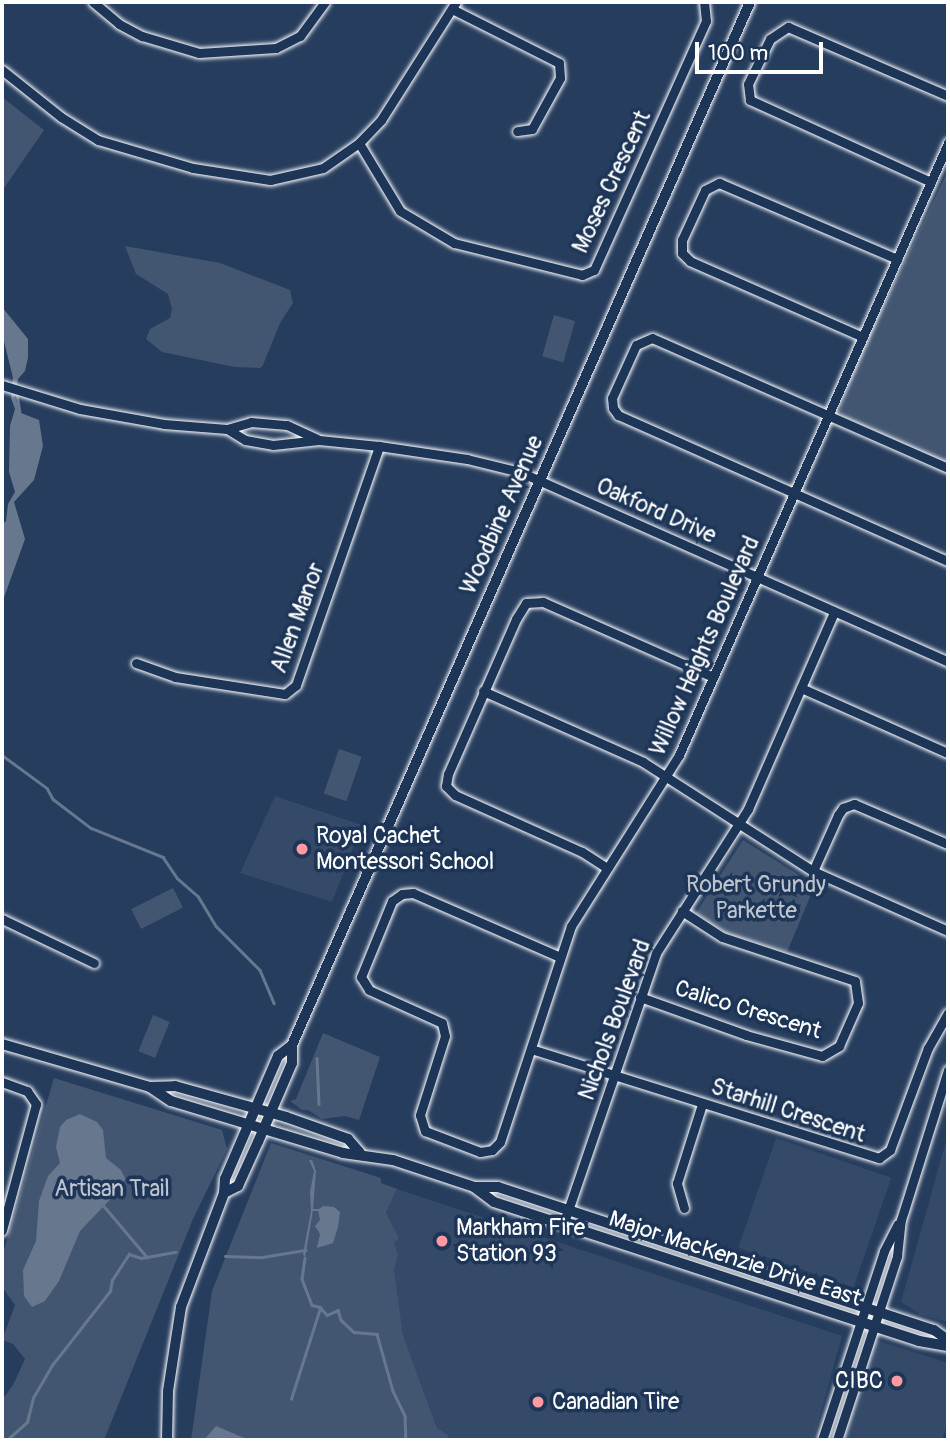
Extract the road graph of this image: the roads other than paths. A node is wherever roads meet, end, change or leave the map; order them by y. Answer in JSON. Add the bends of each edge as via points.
{"nodes":[{"id":1,"x":93,"y":2,"type":"edge"},
{"id":2,"x":325,"y":2,"type":"edge"},
{"id":3,"x":704,"y":2,"type":"edge"},
{"id":4,"x":750,"y":2,"type":"edge"},
{"id":5,"x":454,"y":6,"type":"edge"},
{"id":6,"x":2,"y":70,"type":"edge"},
{"id":7,"x":948,"y":96,"type":"edge"},
{"id":8,"x":517,"y":131,"type":"dead end"},
{"id":9,"x":948,"y":143,"type":"edge"},
{"id":10,"x":359,"y":144,"type":"junction"},
{"id":11,"x":931,"y":182,"type":"junction"},
{"id":12,"x":897,"y":259,"type":"junction"},
{"id":13,"x":863,"y":337,"type":"junction"},
{"id":14,"x":2,"y":385,"type":"edge"},
{"id":15,"x":829,"y":415,"type":"junction"},
{"id":16,"x":227,"y":429,"type":"junction"},
{"id":17,"x":319,"y":440,"type":"junction"},
{"id":18,"x":379,"y":446,"type":"junction"},
{"id":19,"x":948,"y":468,"type":"edge"},
{"id":20,"x":541,"y":480,"type":"junction"},
{"id":21,"x":795,"y":493,"type":"junction"},
{"id":22,"x":948,"y":561,"type":"edge"},
{"id":23,"x":756,"y":577,"type":"junction"},
{"id":24,"x":834,"y":612,"type":"junction"},
{"id":25,"x":948,"y":662,"type":"edge"},
{"id":26,"x":136,"y":663,"type":"dead end"},
{"id":27,"x":713,"y":677,"type":"junction"},
{"id":28,"x":801,"y":688,"type":"junction"},
{"id":29,"x":484,"y":691,"type":"junction"},
{"id":30,"x":948,"y":753,"type":"edge"},
{"id":31,"x":667,"y":776,"type":"junction"},
{"id":32,"x":739,"y":823,"type":"junction"},
{"id":33,"x":948,"y":844,"type":"edge"},
{"id":34,"x":607,"y":868,"type":"junction"},
{"id":35,"x":813,"y":871,"type":"junction"},
{"id":36,"x":682,"y":911,"type":"junction"},
{"id":37,"x":2,"y":919,"type":"edge"},
{"id":38,"x":948,"y":931,"type":"edge"},
{"id":39,"x":559,"y":957,"type":"junction"},
{"id":40,"x":94,"y":963,"type":"dead end"},
{"id":41,"x":640,"y":997,"type":"junction"},
{"id":42,"x":948,"y":1013,"type":"edge"},
{"id":43,"x":2,"y":1044,"type":"edge"},
{"id":44,"x":292,"y":1045,"type":"junction"},
{"id":45,"x":531,"y":1048,"type":"junction"},
{"id":46,"x":948,"y":1070,"type":"edge"},
{"id":47,"x":615,"y":1075,"type":"junction"},
{"id":48,"x":2,"y":1082,"type":"edge"},
{"id":49,"x":150,"y":1087,"type":"junction"},
{"id":50,"x":702,"y":1104,"type":"junction"},
{"id":51,"x":256,"y":1108,"type":"junction"},
{"id":52,"x":270,"y":1112,"type":"junction"},
{"id":53,"x":249,"y":1124,"type":"junction"},
{"id":54,"x":264,"y":1128,"type":"junction"},
{"id":55,"x":360,"y":1153,"type":"junction"},
{"id":56,"x":474,"y":1187,"type":"junction"},
{"id":57,"x":224,"y":1193,"type":"junction"},
{"id":58,"x":684,"y":1208,"type":"dead end"},
{"id":59,"x":569,"y":1210,"type":"junction"},
{"id":60,"x":901,"y":1220,"type":"junction"},
{"id":61,"x":564,"y":1225,"type":"junction"},
{"id":62,"x":2,"y":1230,"type":"edge"},
{"id":63,"x":865,"y":1307,"type":"junction"},
{"id":64,"x":879,"y":1312,"type":"junction"},
{"id":65,"x":860,"y":1322,"type":"junction"},
{"id":66,"x":874,"y":1326,"type":"junction"},
{"id":67,"x":948,"y":1340,"type":"edge"},
{"id":68,"x":948,"y":1346,"type":"edge"},
{"id":69,"x":167,"y":1440,"type":"edge"},
{"id":70,"x":822,"y":1440,"type":"edge"},
{"id":71,"x":837,"y":1440,"type":"edge"}],
"edges":[{"from":1,"to":2,"type":"street","via":[[142,36],[199,53],[276,48],[300,36]]},
{"from":3,"to":10,"type":"street","name":"Moses Crescent","via":[[706,21],[594,270],[582,275],[454,243],[400,211]]},
{"from":4,"to":20,"type":"main road","name":"Woodbine Avenue"},
{"from":5,"to":8,"type":"street","via":[[559,63],[560,78],[532,129]]},
{"from":5,"to":10,"type":"street","via":[[380,120]]},
{"from":6,"to":10,"type":"street","via":[[98,140],[193,168],[270,180],[323,168]]},
{"from":7,"to":11,"type":"street","via":[[788,27],[770,38],[748,84],[750,100]]},
{"from":9,"to":11,"type":"street","name":"Willow Heights Boulevard"},
{"from":11,"to":12,"type":"street","name":"Willow Heights Boulevard"},
{"from":12,"to":13,"type":"street","name":"Willow Heights Boulevard"},
{"from":12,"to":13,"type":"street","via":[[719,183],[705,190],[682,240],[682,253],[690,261]]},
{"from":13,"to":15,"type":"street","name":"Willow Heights Boulevard"},
{"from":14,"to":16,"type":"street","via":[[80,409],[164,424]]},
{"from":15,"to":19,"type":"street"},
{"from":15,"to":21,"type":"street","name":"Willow Heights Boulevard"},
{"from":15,"to":21,"type":"street","via":[[652,338],[636,345],[612,398],[618,415]]},
{"from":16,"to":17,"type":"street","via":[[245,440],[273,444]]},
{"from":16,"to":17,"type":"street","via":[[251,422],[287,425]]},
{"from":17,"to":18,"type":"street","name":"Oakford Drive"},
{"from":18,"to":20,"type":"street","name":"Oakford Drive","via":[[467,458]]},
{"from":18,"to":26,"type":"street","name":"Allen Manor","via":[[296,685],[285,694],[175,677]]},
{"from":20,"to":23,"type":"street","name":"Oakford Drive"},
{"from":20,"to":44,"type":"main road","name":"Woodbine Avenue"},
{"from":21,"to":22,"type":"street"},
{"from":21,"to":23,"type":"street","name":"Willow Heights Boulevard"},
{"from":23,"to":24,"type":"street","name":"Oakford Drive"},
{"from":23,"to":27,"type":"street","name":"Willow Heights Boulevard"},
{"from":24,"to":25,"type":"street","name":"Oakford Drive"},
{"from":24,"to":28,"type":"street","name":"Nichols Boulevard"},
{"from":27,"to":29,"type":"street","via":[[533,601],[526,603],[516,619]]},
{"from":27,"to":31,"type":"street","name":"Willow Heights Boulevard"},
{"from":28,"to":30,"type":"street"},
{"from":28,"to":32,"type":"street","name":"Nichols Boulevard"},
{"from":29,"to":31,"type":"street"},
{"from":29,"to":34,"type":"street","via":[[446,786],[455,795],[571,846]]},
{"from":31,"to":32,"type":"street"},
{"from":31,"to":34,"type":"street","name":"Willow Heights Boulevard"},
{"from":32,"to":35,"type":"street"},
{"from":32,"to":36,"type":"street","name":"Nichols Boulevard"},
{"from":33,"to":35,"type":"street","via":[[854,804],[838,815]]},
{"from":34,"to":39,"type":"street","name":"Willow Heights Boulevard","via":[[571,926]]},
{"from":35,"to":38,"type":"street"},
{"from":36,"to":41,"type":"street","name":"Nichols Boulevard","via":[[656,953]]},
{"from":36,"to":41,"type":"street","name":"Calico Crescent","via":[[722,937],[855,981],[858,1003],[839,1045],[822,1056]]},
{"from":37,"to":40,"type":"street"},
{"from":39,"to":45,"type":"street","name":"Willow Heights Boulevard"},
{"from":39,"to":45,"type":"street","name":"Willow Heights Boulevard","via":[[407,893],[391,901],[362,969],[369,990],[437,1018],[444,1030],[444,1043],[420,1115],[421,1126],[430,1135],[486,1152],[500,1142]]},
{"from":41,"to":47,"type":"street","name":"Nichols Boulevard"},
{"from":42,"to":50,"type":"street","name":"Starhill Crescent","via":[[928,1048],[892,1145],[879,1158]]},
{"from":43,"to":49,"type":"main road","name":"Major MacKenzie Drive East"},
{"from":44,"to":51,"type":"main road","name":"Woodbine Avenue","via":[[278,1056]]},
{"from":44,"to":52,"type":"main road","name":"Woodbine Avenue","via":[[292,1063]]},
{"from":45,"to":47,"type":"street","name":"Starhill Crescent"},
{"from":46,"to":60,"type":"street"},
{"from":47,"to":50,"type":"street","name":"Starhill Crescent"},
{"from":47,"to":59,"type":"street","name":"Nichols Boulevard"},
{"from":48,"to":62,"type":"street","via":[[27,1091],[36,1104]]},
{"from":49,"to":51,"type":"main road","name":"Major MacKenzie Drive East","via":[[175,1086]]},
{"from":49,"to":53,"type":"main road","name":"Major MacKenzie Drive East","via":[[171,1101]]},
{"from":50,"to":58,"type":"street","via":[[677,1183]]},
{"from":51,"to":52,"type":"main road","name":"Major MacKenzie Drive East"},
{"from":51,"to":53,"type":"main road","name":"Woodbine Avenue"},
{"from":52,"to":54,"type":"main road","name":"Woodbine Avenue"},
{"from":52,"to":55,"type":"main road","name":"Major MacKenzie Drive East","via":[[348,1139]]},
{"from":53,"to":54,"type":"main road","name":"Major MacKenzie Drive East"},
{"from":53,"to":57,"type":"main road","name":"Woodbine Avenue","via":[[225,1179]]},
{"from":54,"to":55,"type":"main road","name":"Major MacKenzie Drive East","via":[[343,1153]]},
{"from":54,"to":57,"type":"main road","name":"Woodbine Avenue","via":[[238,1186]]},
{"from":55,"to":56,"type":"main road","name":"Major MacKenzie Drive East"},
{"from":56,"to":59,"type":"main road","name":"Major MacKenzie Drive East","via":[[498,1187]]},
{"from":56,"to":61,"type":"main road","name":"Major MacKenzie Drive East","via":[[494,1202]]},
{"from":57,"to":69,"type":"main road","name":"Woodbine Avenue","via":[[181,1307],[171,1364]]},
{"from":59,"to":61,"type":"street","name":"Nichols Boulevard"},
{"from":59,"to":63,"type":"main road","name":"Major MacKenzie Drive East"},
{"from":60,"to":63,"type":"street","via":[[884,1251]]},
{"from":60,"to":64,"type":"street","via":[[897,1256]]},
{"from":61,"to":65,"type":"main road","name":"Major MacKenzie Drive East"},
{"from":63,"to":64,"type":"main road","name":"Major MacKenzie Drive East"},
{"from":63,"to":65,"type":"street"},
{"from":64,"to":66,"type":"street"},
{"from":64,"to":67,"type":"main road","name":"Major MacKenzie Drive East","via":[[933,1330]]},
{"from":65,"to":66,"type":"main road","name":"Major MacKenzie Drive East"},
{"from":65,"to":70,"type":"street"},
{"from":66,"to":68,"type":"main road","name":"Major MacKenzie Drive East"},
{"from":66,"to":71,"type":"street"}]}
